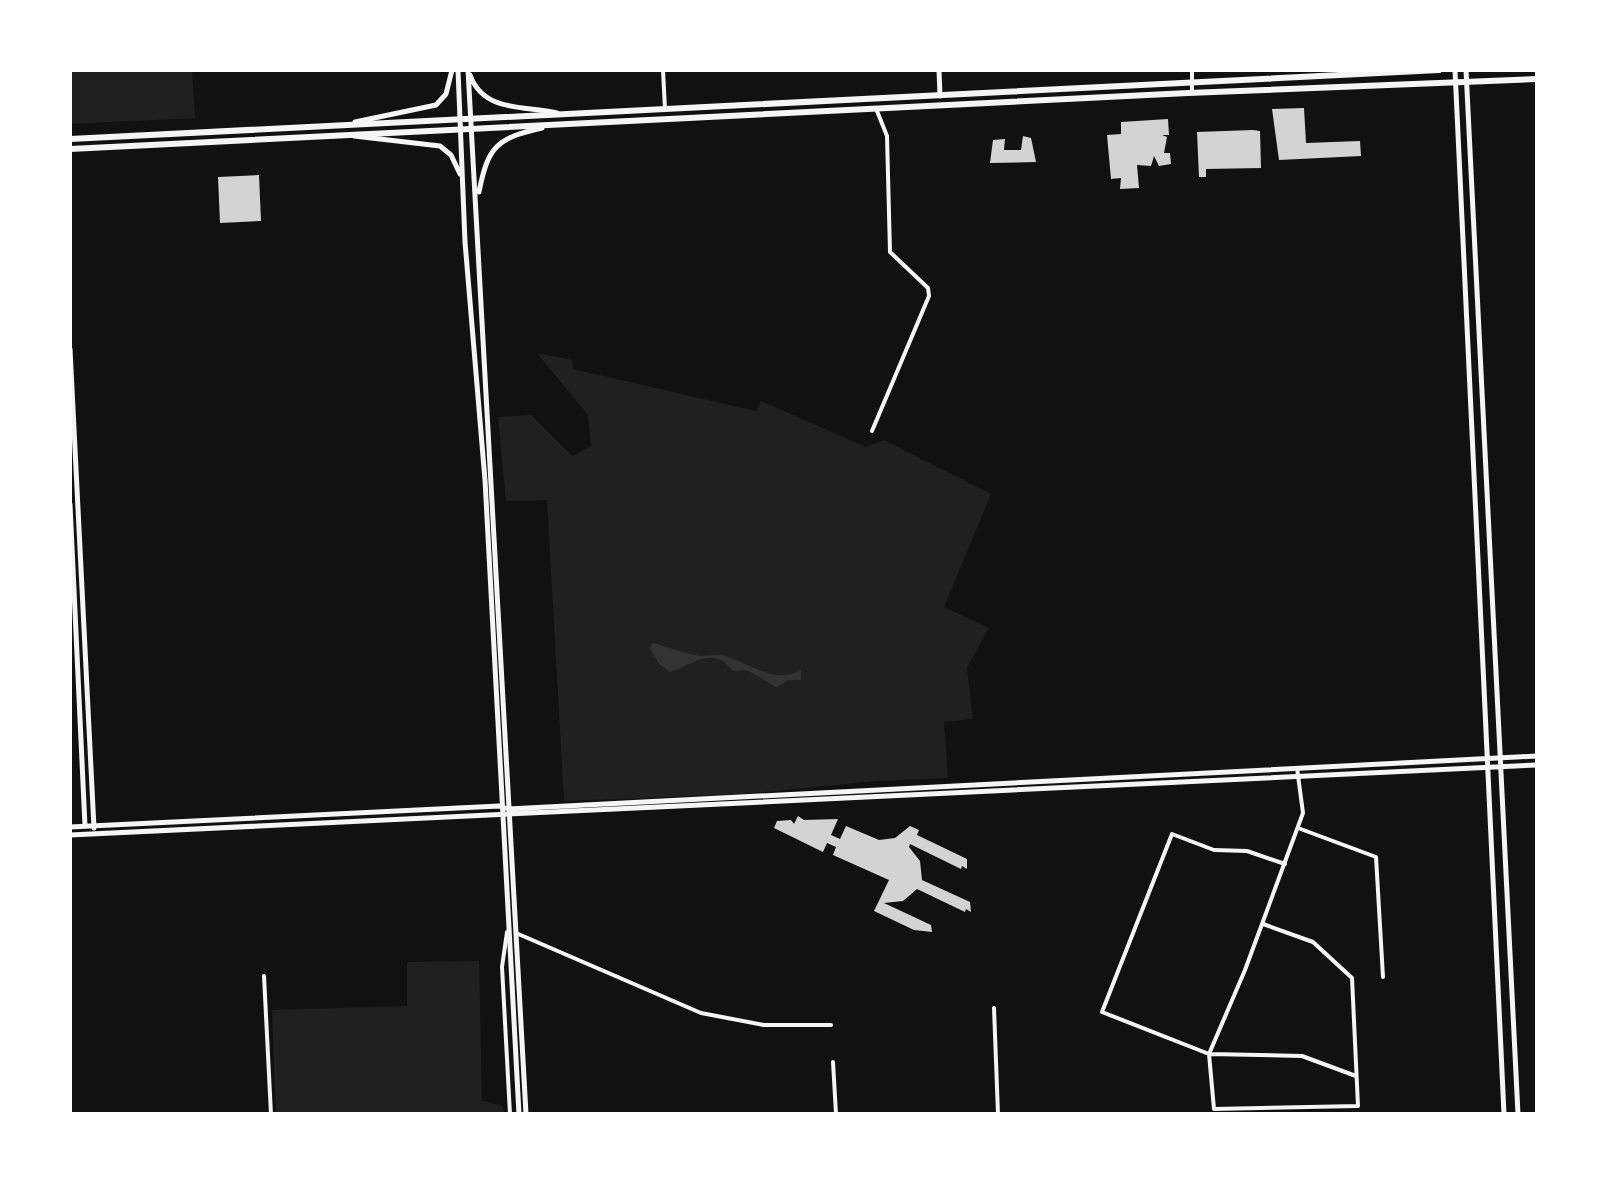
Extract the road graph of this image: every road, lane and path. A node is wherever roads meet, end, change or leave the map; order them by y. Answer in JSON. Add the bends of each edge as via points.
{"nodes":[{"id":1,"x":455,"y":70,"type":"edge"},
{"id":2,"x":468,"y":70,"type":"edge"},
{"id":3,"x":663,"y":70,"type":"edge"},
{"id":4,"x":939,"y":70,"type":"edge"},
{"id":5,"x":1192,"y":70,"type":"edge"},
{"id":6,"x":1439,"y":70,"type":"edge"},
{"id":7,"x":1455,"y":70,"type":"edge"},
{"id":8,"x":1466,"y":70,"type":"edge"},
{"id":9,"x":1537,"y":79,"type":"edge"},
{"id":10,"x":1456,"y":83,"type":"junction"},
{"id":11,"x":1467,"y":83,"type":"junction"},
{"id":12,"x":1192,"y":88,"type":"junction"},
{"id":13,"x":940,"y":97,"type":"junction"},
{"id":14,"x":665,"y":111,"type":"junction"},
{"id":15,"x":877,"y":111,"type":"junction"},
{"id":16,"x":562,"y":114,"type":"junction"},
{"id":17,"x":470,"y":118,"type":"junction"},
{"id":18,"x":460,"y":119,"type":"junction"},
{"id":19,"x":349,"y":124,"type":"junction"},
{"id":20,"x":542,"y":128,"type":"junction"},
{"id":21,"x":473,"y":131,"type":"junction"},
{"id":22,"x":461,"y":132,"type":"junction"},
{"id":23,"x":349,"y":135,"type":"junction"},
{"id":24,"x":70,"y":139,"type":"edge"},
{"id":25,"x":70,"y":149,"type":"edge"},
{"id":26,"x":463,"y":185,"type":"junction"},
{"id":27,"x":477,"y":201,"type":"junction"},
{"id":28,"x":70,"y":349,"type":"edge"},
{"id":29,"x":872,"y":431,"type":"dead end"},
{"id":30,"x":70,"y":504,"type":"edge"},
{"id":31,"x":1537,"y":756,"type":"edge"},
{"id":32,"x":1500,"y":758,"type":"junction"},
{"id":33,"x":1489,"y":759,"type":"junction"},
{"id":34,"x":1537,"y":765,"type":"edge"},
{"id":35,"x":1297,"y":768,"type":"junction"},
{"id":36,"x":1489,"y":768,"type":"junction"},
{"id":37,"x":1500,"y":768,"type":"junction"},
{"id":38,"x":1298,"y":776,"type":"junction"},
{"id":39,"x":499,"y":806,"type":"junction"},
{"id":40,"x":510,"y":812,"type":"junction"},
{"id":41,"x":501,"y":815,"type":"junction"},
{"id":42,"x":70,"y":827,"type":"edge"},
{"id":43,"x":1298,"y":828,"type":"junction"},
{"id":44,"x":85,"y":830,"type":"junction"},
{"id":45,"x":94,"y":830,"type":"junction"},
{"id":46,"x":70,"y":835,"type":"edge"},
{"id":47,"x":1285,"y":864,"type":"junction"},
{"id":48,"x":1263,"y":924,"type":"junction"},
{"id":49,"x":507,"y":932,"type":"junction"},
{"id":50,"x":516,"y":933,"type":"junction"},
{"id":51,"x":264,"y":976,"type":"dead end"},
{"id":52,"x":1383,"y":977,"type":"dead end"},
{"id":53,"x":994,"y":1008,"type":"dead end"},
{"id":54,"x":831,"y":1025,"type":"dead end"},
{"id":55,"x":1209,"y":1054,"type":"junction"},
{"id":56,"x":833,"y":1062,"type":"dead end"},
{"id":57,"x":1356,"y":1076,"type":"junction"},
{"id":58,"x":271,"y":1114,"type":"edge"},
{"id":59,"x":510,"y":1114,"type":"edge"},
{"id":60,"x":519,"y":1114,"type":"edge"},
{"id":61,"x":526,"y":1114,"type":"edge"},
{"id":62,"x":836,"y":1114,"type":"edge"},
{"id":63,"x":998,"y":1114,"type":"edge"},
{"id":64,"x":1504,"y":1114,"type":"edge"},
{"id":65,"x":1518,"y":1114,"type":"edge"}],
"edges":[{"from":1,"to":18,"type":"street"},
{"from":1,"to":19,"type":"street","via":[[436,105]]},
{"from":2,"to":16,"type":"street","via":[[475,86],[495,104]]},
{"from":2,"to":17,"type":"street"},
{"from":3,"to":14,"type":"street"},
{"from":4,"to":13,"type":"street"},
{"from":5,"to":12,"type":"street"},
{"from":6,"to":12,"type":"main road"},
{"from":7,"to":10,"type":"street"},
{"from":8,"to":11,"type":"street"},
{"from":9,"to":11,"type":"main road"},
{"from":10,"to":11,"type":"main road"},
{"from":10,"to":12,"type":"main road"},
{"from":10,"to":33,"type":"street"},
{"from":11,"to":32,"type":"street"},
{"from":12,"to":13,"type":"main road"},
{"from":12,"to":15,"type":"main road"},
{"from":13,"to":14,"type":"main road"},
{"from":14,"to":16,"type":"main road"},
{"from":15,"to":20,"type":"main road"},
{"from":15,"to":29,"type":"street","via":[[887,136],[890,252],[928,288],[929,296]]},
{"from":16,"to":17,"type":"main road"},
{"from":17,"to":18,"type":"main road"},
{"from":17,"to":21,"type":"street"},
{"from":18,"to":19,"type":"main road"},
{"from":18,"to":22,"type":"street"},
{"from":19,"to":24,"type":"main road"},
{"from":20,"to":21,"type":"main road"},
{"from":20,"to":27,"type":"street","via":[[508,137],[492,150]]},
{"from":21,"to":22,"type":"main road"},
{"from":21,"to":27,"type":"street"},
{"from":22,"to":23,"type":"main road"},
{"from":22,"to":26,"type":"street"},
{"from":23,"to":25,"type":"main road"},
{"from":23,"to":26,"type":"street","via":[[440,146],[455,161]]},
{"from":26,"to":39,"type":"street","via":[[485,480]]},
{"from":27,"to":40,"type":"street"},
{"from":28,"to":45,"type":"street"},
{"from":30,"to":44,"type":"street"},
{"from":31,"to":32,"type":"street"},
{"from":32,"to":33,"type":"street"},
{"from":32,"to":37,"type":"street"},
{"from":33,"to":35,"type":"street"},
{"from":33,"to":36,"type":"street"},
{"from":34,"to":37,"type":"street"},
{"from":35,"to":38,"type":"street"},
{"from":35,"to":40,"type":"street"},
{"from":36,"to":37,"type":"street"},
{"from":36,"to":38,"type":"street"},
{"from":36,"to":64,"type":"street"},
{"from":37,"to":65,"type":"street"},
{"from":38,"to":40,"type":"street"},
{"from":38,"to":43,"type":"street","via":[[1303,813]]},
{"from":39,"to":40,"type":"street"},
{"from":39,"to":41,"type":"street"},
{"from":39,"to":45,"type":"street"},
{"from":40,"to":41,"type":"street"},
{"from":40,"to":50,"type":"street"},
{"from":41,"to":45,"type":"street"},
{"from":41,"to":49,"type":"street"},
{"from":42,"to":44,"type":"street"},
{"from":43,"to":47,"type":"street"},
{"from":43,"to":52,"type":"street","via":[[1376,857]]},
{"from":44,"to":45,"type":"street"},
{"from":44,"to":46,"type":"street"},
{"from":47,"to":48,"type":"street"},
{"from":47,"to":55,"type":"street","via":[[1247,851],[1214,850],[1172,834],[1102,1012]]},
{"from":48,"to":55,"type":"street"},
{"from":48,"to":57,"type":"street","via":[[1313,942],[1352,978]]},
{"from":49,"to":59,"type":"street","via":[[502,967]]},
{"from":49,"to":60,"type":"street"},
{"from":50,"to":54,"type":"street","via":[[701,1013],[764,1025]]},
{"from":50,"to":61,"type":"street"},
{"from":51,"to":58,"type":"street"},
{"from":53,"to":63,"type":"street"},
{"from":55,"to":57,"type":"street","via":[[1302,1056]]},
{"from":55,"to":57,"type":"street","via":[[1214,1109],[1358,1106]]},
{"from":56,"to":62,"type":"street"}]}
